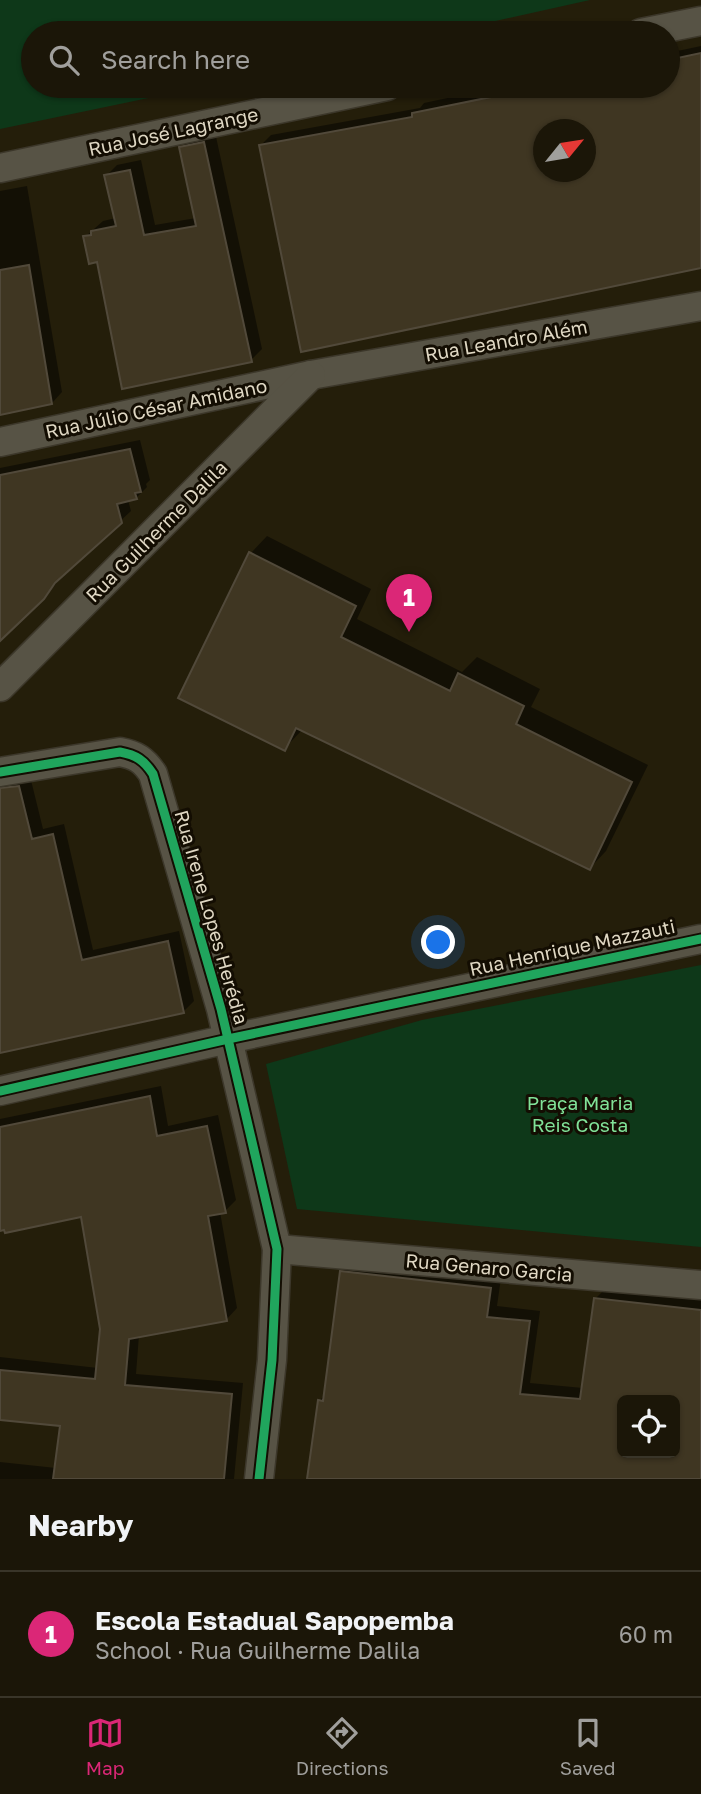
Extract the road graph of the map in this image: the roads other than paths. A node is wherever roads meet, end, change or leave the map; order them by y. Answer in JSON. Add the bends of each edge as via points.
{"nodes":[{"id":1,"x":701,"y":21,"type":"edge"},
{"id":2,"x":680,"y":25,"type":"edge"},
{"id":3,"x":330,"y":98,"type":"edge"},
{"id":4,"x":0,"y":168,"type":"edge"},
{"id":5,"x":701,"y":306,"type":"edge"},
{"id":6,"x":311,"y":375,"type":"junction"},
{"id":7,"x":0,"y":442,"type":"edge"},
{"id":8,"x":0,"y":687,"type":"edge"},
{"id":9,"x":0,"y":772,"type":"edge"},
{"id":10,"x":701,"y":939,"type":"edge"},
{"id":11,"x":228,"y":1039,"type":"junction"},
{"id":12,"x":0,"y":1091,"type":"edge"},
{"id":13,"x":277,"y":1249,"type":"junction"},
{"id":14,"x":701,"y":1285,"type":"edge"},
{"id":15,"x":259,"y":1479,"type":"edge"}],
"edges":[{"from":1,"to":2,"type":"street"},
{"from":3,"to":4,"type":"street","name":"Rua José Lagrange"},
{"from":5,"to":6,"type":"street","name":"Rua Leandro Além"},
{"from":6,"to":7,"type":"street","name":"Rua Júlio César Amidano"},
{"from":6,"to":8,"type":"street","name":"Rua Guilherme Dalila"},
{"from":9,"to":11,"type":"street","name":"Rua Irene Lopes Herédia","via":[[120,752],[146,763],[153,774]]},
{"from":10,"to":11,"type":"street","name":"Rua Henrique Mazzauti"},
{"from":11,"to":12,"type":"street","name":"Rua Henrique Mazzauti"},
{"from":11,"to":13,"type":"street","name":"Rua Irene Lopes Herédia"},
{"from":13,"to":14,"type":"street","name":"Rua Genaro Garcia"},
{"from":13,"to":15,"type":"street","name":"Rua Irene Lopes Herédia","via":[[272,1360]]}]}
